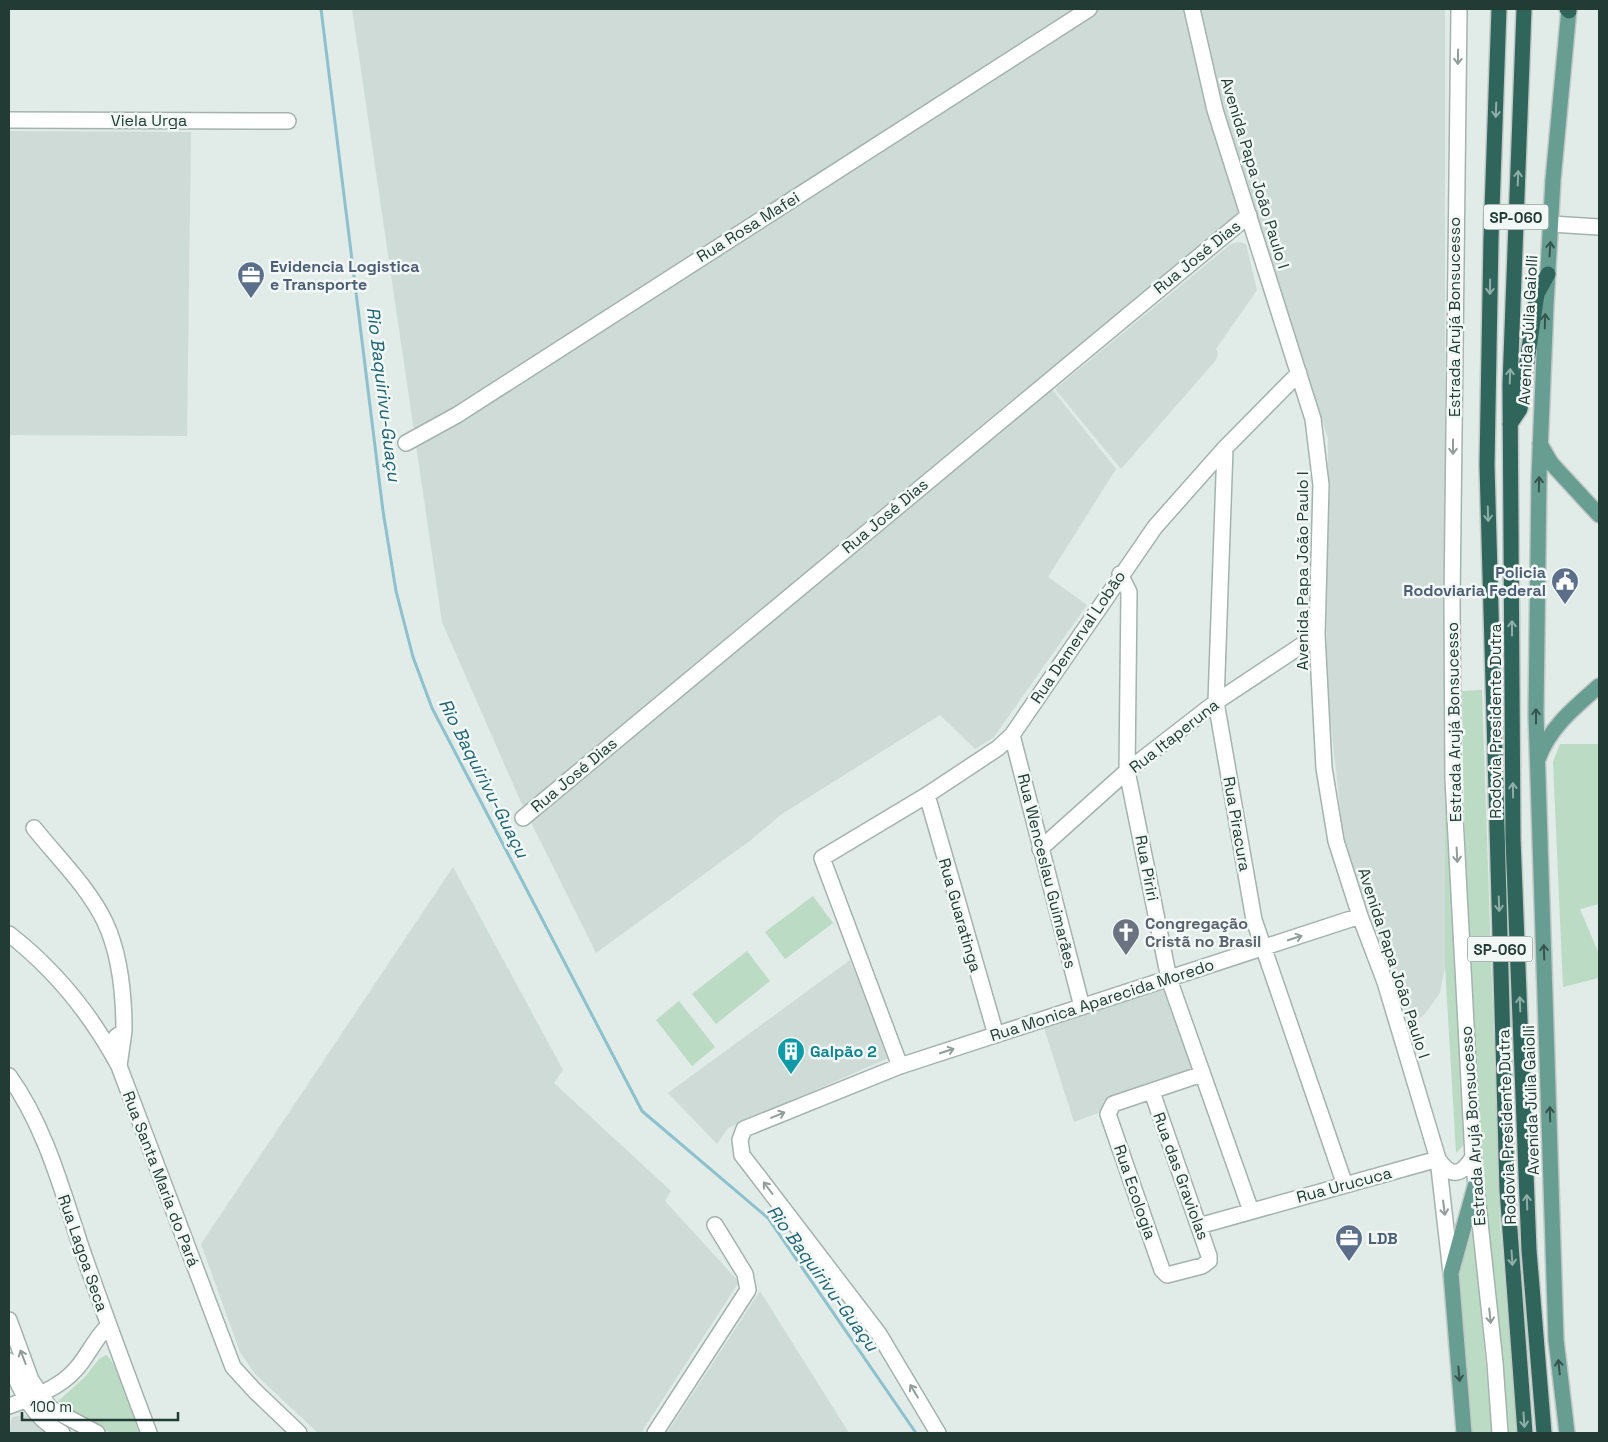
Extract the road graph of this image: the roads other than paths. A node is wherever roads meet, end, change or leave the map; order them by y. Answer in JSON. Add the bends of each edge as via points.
{"nodes":[{"id":1,"x":1088,"y":9,"type":"edge"},
{"id":2,"x":1192,"y":9,"type":"edge"},
{"id":3,"x":1459,"y":9,"type":"edge"},
{"id":4,"x":1499,"y":9,"type":"edge"},
{"id":5,"x":1524,"y":9,"type":"edge"},
{"id":6,"x":1568,"y":10,"type":"edge"},
{"id":7,"x":9,"y":120,"type":"edge"},
{"id":8,"x":288,"y":120,"type":"dead end"},
{"id":9,"x":1249,"y":215,"type":"junction"},
{"id":10,"x":1551,"y":224,"type":"junction"},
{"id":11,"x":1599,"y":227,"type":"edge"},
{"id":12,"x":1548,"y":274,"type":"junction"},
{"id":13,"x":1299,"y":373,"type":"junction"},
{"id":14,"x":1510,"y":424,"type":"junction"},
{"id":15,"x":406,"y":444,"type":"dead end"},
{"id":16,"x":1540,"y":444,"type":"junction"},
{"id":17,"x":1225,"y":448,"type":"junction"},
{"id":18,"x":1599,"y":515,"type":"edge"},
{"id":19,"x":1120,"y":574,"type":"junction"},
{"id":20,"x":1317,"y":635,"type":"junction"},
{"id":21,"x":1599,"y":686,"type":"edge"},
{"id":22,"x":1216,"y":702,"type":"junction"},
{"id":23,"x":1012,"y":735,"type":"junction"},
{"id":24,"x":1536,"y":765,"type":"junction"},
{"id":25,"x":1128,"y":771,"type":"junction"},
{"id":26,"x":926,"y":795,"type":"junction"},
{"id":27,"x":522,"y":818,"type":"dead end"},
{"id":28,"x":34,"y":828,"type":"dead end"},
{"id":29,"x":1040,"y":849,"type":"junction"},
{"id":30,"x":1360,"y":916,"type":"junction"},
{"id":31,"x":9,"y":934,"type":"edge"},
{"id":32,"x":1262,"y":949,"type":"junction"},
{"id":33,"x":1169,"y":979,"type":"junction"},
{"id":34,"x":1082,"y":1007,"type":"junction"},
{"id":35,"x":124,"y":1031,"type":"junction"},
{"id":36,"x":996,"y":1035,"type":"junction"},
{"id":37,"x":106,"y":1042,"type":"junction"},
{"id":38,"x":119,"y":1066,"type":"junction"},
{"id":39,"x":900,"y":1066,"type":"junction"},
{"id":40,"x":1202,"y":1074,"type":"junction"},
{"id":41,"x":9,"y":1076,"type":"edge"},
{"id":42,"x":1152,"y":1092,"type":"junction"},
{"id":43,"x":1472,"y":1157,"type":"junction"},
{"id":44,"x":1438,"y":1160,"type":"junction"},
{"id":45,"x":1476,"y":1183,"type":"junction"},
{"id":46,"x":1345,"y":1185,"type":"junction"},
{"id":47,"x":1251,"y":1211,"type":"junction"},
{"id":48,"x":714,"y":1225,"type":"dead end"},
{"id":49,"x":1199,"y":1226,"type":"junction"},
{"id":50,"x":1209,"y":1260,"type":"joint"},
{"id":51,"x":1451,"y":1273,"type":"junction"},
{"id":52,"x":9,"y":1320,"type":"edge"},
{"id":53,"x":108,"y":1326,"type":"junction"},
{"id":54,"x":9,"y":1361,"type":"edge"},
{"id":55,"x":32,"y":1396,"type":"junction"},
{"id":56,"x":9,"y":1406,"type":"edge"},
{"id":57,"x":62,"y":1433,"type":"edge"},
{"id":58,"x":97,"y":1433,"type":"edge"},
{"id":59,"x":149,"y":1433,"type":"edge"},
{"id":60,"x":299,"y":1433,"type":"edge"},
{"id":61,"x":655,"y":1433,"type":"edge"},
{"id":62,"x":938,"y":1433,"type":"edge"},
{"id":63,"x":1464,"y":1433,"type":"edge"},
{"id":64,"x":1500,"y":1433,"type":"edge"},
{"id":65,"x":1526,"y":1433,"type":"edge"},
{"id":66,"x":1544,"y":1433,"type":"edge"},
{"id":67,"x":1567,"y":1433,"type":"edge"}],
"edges":[{"from":1,"to":15,"type":"street","name":"Rua Rosa Mafei","via":[[457,415]]},
{"from":2,"to":9,"type":"street","name":"Avenida Papa João Paulo I","via":[[1215,110]]},
{"from":3,"to":43,"type":"street","name":"Estrada Arujá Bonsucesso","one_way":true,"via":[[1453,769]]},
{"from":4,"to":65,"type":"highway","name":"Rodovia Presidente Dutra","number":"SP-060","one_way":true,"via":[[1487,465],[1507,1190]]},
{"from":14,"to":5,"type":"highway","name":"Rodovia Presidente Dutra","number":"SP-060","one_way":true},
{"from":6,"to":10,"type":"main road","name":"Avenida Júlia Gaiolli"},
{"from":7,"to":8,"type":"street","name":"Viela Urga"},
{"from":9,"to":13,"type":"street","name":"Avenida Papa João Paulo I"},
{"from":9,"to":27,"type":"street","name":"Rua José Dias"},
{"from":10,"to":11,"type":"street"},
{"from":12,"to":10,"type":"main road","name":"Avenida Júlia Gaiolli","one_way":true},
{"from":12,"to":14,"type":"highway","via":[[1537,294],[1520,409]]},
{"from":16,"to":12,"type":"main road","name":"Avenida Júlia Gaiolli","one_way":true},
{"from":13,"to":17,"type":"street","name":"Rua Demerval Lobão"},
{"from":13,"to":20,"type":"street","name":"Avenida Papa João Paulo I","via":[[1320,456]]},
{"from":66,"to":14,"type":"highway","name":"Rodovia Presidente Dutra","number":"SP-060","one_way":true,"via":[[1529,1250],[1513,839]]},
{"from":16,"to":18,"type":"main road","via":[[1552,463]]},
{"from":24,"to":16,"type":"main road","name":"Avenida Júlia Gaiolli","one_way":true},
{"from":17,"to":19,"type":"street","name":"Rua Demerval Lobão","via":[[1155,527]]},
{"from":17,"to":22,"type":"street","name":"Rua Piracura"},
{"from":19,"to":23,"type":"street","name":"Rua Demerval Lobão"},
{"from":19,"to":25,"type":"street","name":"Rua Piriri","via":[[1129,592]]},
{"from":20,"to":22,"type":"street","name":"Rua Itaperuna"},
{"from":20,"to":30,"type":"street","name":"Avenida Papa João Paulo I","via":[[1324,768],[1336,841]]},
{"from":21,"to":24,"type":"main road","name":"Avenida Júlia Gaiolli","via":[[1556,727],[1543,746]]},
{"from":22,"to":25,"type":"street","name":"Rua Itaperuna"},
{"from":22,"to":32,"type":"street","name":"Rua Piracura","via":[[1254,920]]},
{"from":23,"to":26,"type":"street","name":"Rua Demerval Lobão","via":[[998,748]]},
{"from":23,"to":29,"type":"street","name":"Rua Wenceslau Guimarães"},
{"from":67,"to":24,"type":"main road","name":"Avenida Júlia Gaiolli","one_way":true,"via":[[1556,1340]]},
{"from":25,"to":29,"type":"street","name":"Rua Itaperuna"},
{"from":25,"to":33,"type":"street","name":"Rua Piriri"},
{"from":26,"to":36,"type":"street","name":"Rua Guaratinga"},
{"from":26,"to":39,"type":"street","name":"Rua Demerval Lobão","via":[[822,858]]},
{"from":28,"to":35,"type":"street","via":[[92,899],[106,923],[124,1001]]},
{"from":29,"to":34,"type":"street","name":"Rua Wenceslau Guimarães"},
{"from":32,"to":30,"type":"street","name":"Rua Monica Aparecida Moredo","one_way":true},
{"from":30,"to":44,"type":"street","name":"Avenida Papa João Paulo I","via":[[1385,982]]},
{"from":31,"to":37,"type":"street","name":"Rua Santa Maria do Pará","via":[[55,977]]},
{"from":32,"to":33,"type":"street","name":"Rua Monica Aparecida Moredo"},
{"from":32,"to":46,"type":"street","name":"Rua Piracura"},
{"from":33,"to":34,"type":"street","name":"Rua Monica Aparecida Moredo"},
{"from":33,"to":40,"type":"street","name":"Rua Piriri"},
{"from":34,"to":36,"type":"street","name":"Rua Monica Aparecida Moredo"},
{"from":35,"to":37,"type":"street"},
{"from":35,"to":38,"type":"street"},
{"from":39,"to":36,"type":"street","name":"Rua Monica Aparecida Moredo","one_way":true},
{"from":37,"to":38,"type":"street","name":"Rua Santa Maria do Pará"},
{"from":38,"to":60,"type":"street","name":"Rua Santa Maria do Pará","via":[[233,1367]]},
{"from":62,"to":39,"type":"street","name":"Rua Monica Aparecida Moredo","one_way":true,"via":[[879,1334],[742,1155],[740,1140],[744,1129]]},
{"from":40,"to":42,"type":"street"},
{"from":40,"to":47,"type":"street","name":"Rua Piriri"},
{"from":41,"to":53,"type":"street","name":"Rua Lagoa Seca","via":[[49,1152]]},
{"from":42,"to":49,"type":"street","name":"Rua das Graviolas"},
{"from":42,"to":50,"type":"street","name":"Rua Ecologia","via":[[1113,1104],[1108,1114],[1165,1274],[1202,1266]]},
{"from":43,"to":44,"type":"street","via":[[1466,1168],[1453,1172],[1446,1170]]},
{"from":43,"to":45,"type":"street","name":"Estrada Arujá Bonsucesso"},
{"from":44,"to":46,"type":"street","name":"Rua Urucuca"},
{"from":44,"to":51,"type":"street","name":"Avenida Papa João Paulo I","one_way":true},
{"from":45,"to":51,"type":"main road"},
{"from":45,"to":64,"type":"street","name":"Estrada Arujá Bonsucesso","one_way":true},
{"from":46,"to":47,"type":"street","name":"Rua Urucuca"},
{"from":47,"to":49,"type":"street","name":"Rua Urucuca"},
{"from":48,"to":61,"type":"street","via":[[746,1274],[748,1290]]},
{"from":49,"to":50,"type":"street","name":"Rua das Graviolas"},
{"from":51,"to":63,"type":"main road","name":"Avenida Papa João Paulo I","one_way":true},
{"from":55,"to":52,"type":"street","one_way":true,"via":[[31,1380]]},
{"from":53,"to":55,"type":"street","via":[[76,1370],[60,1383]]},
{"from":53,"to":59,"type":"street","name":"Rua Lagoa Seca"},
{"from":54,"to":55,"type":"street"},
{"from":55,"to":56,"type":"street"},
{"from":55,"to":57,"type":"street","via":[[41,1420]]},
{"from":55,"to":58,"type":"street"}]}
